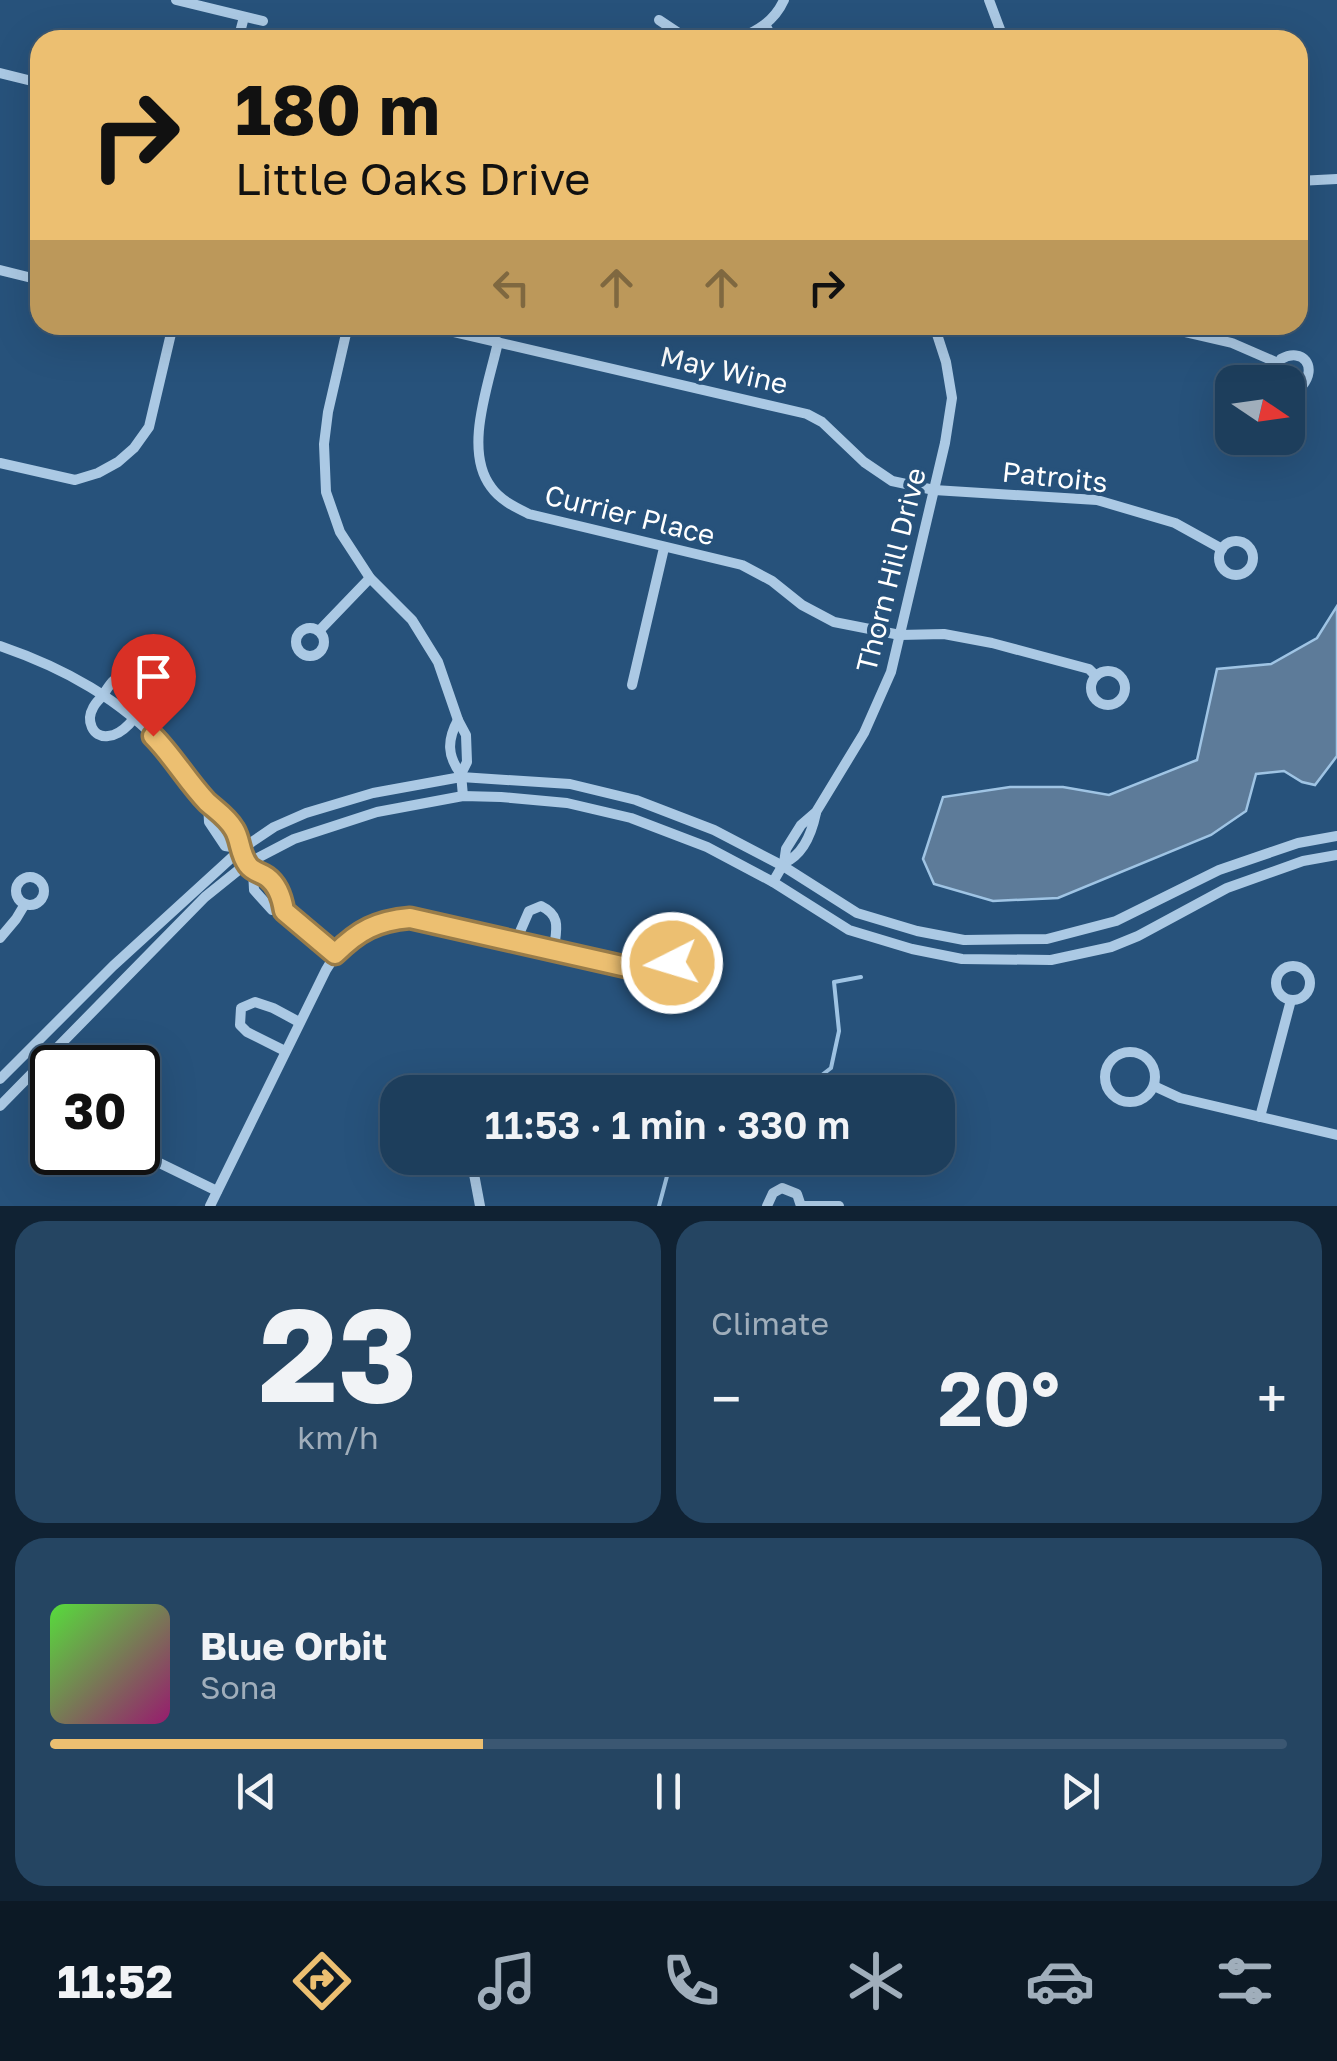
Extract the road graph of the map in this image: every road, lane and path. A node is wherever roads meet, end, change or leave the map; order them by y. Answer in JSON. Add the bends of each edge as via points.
{"nodes":[{"id":1,"x":176,"y":0,"type":"edge"},
{"id":2,"x":784,"y":0,"type":"edge"},
{"id":3,"x":988,"y":0,"type":"edge"},
{"id":4,"x":244,"y":17,"type":"junction"},
{"id":5,"x":659,"y":20,"type":"dead end"},
{"id":6,"x":263,"y":21,"type":"dead end"},
{"id":7,"x":766,"y":26,"type":"junction"},
{"id":8,"x":241,"y":30,"type":"edge"},
{"id":9,"x":674,"y":30,"type":"edge"},
{"id":10,"x":758,"y":30,"type":"edge"},
{"id":11,"x":768,"y":30,"type":"edge"},
{"id":12,"x":1000,"y":30,"type":"edge"},
{"id":13,"x":0,"y":74,"type":"edge"},
{"id":14,"x":30,"y":81,"type":"edge"},
{"id":15,"x":1337,"y":179,"type":"edge"},
{"id":16,"x":1308,"y":180,"type":"edge"},
{"id":17,"x":0,"y":270,"type":"edge"},
{"id":18,"x":30,"y":278,"type":"edge"},
{"id":19,"x":171,"y":335,"type":"edge"},
{"id":20,"x":346,"y":335,"type":"edge"},
{"id":21,"x":467,"y":335,"type":"edge"},
{"id":22,"x":937,"y":335,"type":"edge"},
{"id":23,"x":1197,"y":335,"type":"edge"},
{"id":24,"x":498,"y":342,"type":"junction"},
{"id":25,"x":1278,"y":363,"type":"joint"},
{"id":26,"x":1305,"y":383,"type":"edge"},
{"id":27,"x":0,"y":463,"type":"edge"},
{"id":28,"x":934,"y":490,"type":"junction"},
{"id":29,"x":664,"y":548,"type":"junction"},
{"id":30,"x":1222,"y":549,"type":"dead end"},
{"id":31,"x":370,"y":578,"type":"junction"},
{"id":32,"x":318,"y":631,"type":"dead end"},
{"id":33,"x":900,"y":635,"type":"junction"},
{"id":34,"x":0,"y":646,"type":"edge"},
{"id":35,"x":1096,"y":676,"type":"dead end"},
{"id":36,"x":632,"y":685,"type":"dead end"},
{"id":37,"x":103,"y":694,"type":"junction"},
{"id":38,"x":134,"y":718,"type":"junction"},
{"id":39,"x":461,"y":776,"type":"junction"},
{"id":40,"x":462,"y":796,"type":"junction"},
{"id":41,"x":1337,"y":836,"type":"edge"},
{"id":42,"x":239,"y":849,"type":"junction"},
{"id":43,"x":1337,"y":855,"type":"edge"},
{"id":44,"x":784,"y":865,"type":"junction"},
{"id":45,"x":250,"y":867,"type":"junction"},
{"id":46,"x":773,"y":882,"type":"junction"},
{"id":47,"x":25,"y":904,"type":"dead end"},
{"id":48,"x":284,"y":911,"type":"junction"},
{"id":49,"x":0,"y":938,"type":"edge"},
{"id":50,"x":516,"y":941,"type":"junction"},
{"id":51,"x":554,"y":950,"type":"junction"},
{"id":52,"x":335,"y":954,"type":"junction"},
{"id":53,"x":672,"y":967,"type":"dead end"},
{"id":54,"x":1291,"y":1000,"type":"dead end"},
{"id":55,"x":299,"y":1022,"type":"junction"},
{"id":56,"x":284,"y":1051,"type":"junction"},
{"id":57,"x":0,"y":1079,"type":"edge"},
{"id":58,"x":1154,"y":1086,"type":"junction"},
{"id":59,"x":0,"y":1106,"type":"edge"},
{"id":60,"x":1260,"y":1116,"type":"junction"},
{"id":61,"x":1337,"y":1134,"type":"edge"},
{"id":62,"x":160,"y":1163,"type":"edge"},
{"id":63,"x":474,"y":1175,"type":"edge"},
{"id":64,"x":217,"y":1191,"type":"junction"},
{"id":65,"x":210,"y":1206,"type":"edge"},
{"id":66,"x":480,"y":1206,"type":"edge"},
{"id":67,"x":768,"y":1206,"type":"edge"},
{"id":68,"x":801,"y":1206,"type":"edge"},
{"id":69,"x":839,"y":1206,"type":"edge"}],
"edges":[{"from":1,"to":4,"type":"street"},
{"from":2,"to":7,"type":"street"},
{"from":3,"to":12,"type":"street"},
{"from":4,"to":6,"type":"street"},
{"from":4,"to":8,"type":"street"},
{"from":5,"to":9,"type":"street"},
{"from":7,"to":10,"type":"street"},
{"from":7,"to":11,"type":"street"},
{"from":13,"to":14,"type":"street"},
{"from":15,"to":16,"type":"street"},
{"from":17,"to":18,"type":"street"},
{"from":19,"to":27,"type":"street","via":[[149,426],[118,462],[75,480]]},
{"from":20,"to":31,"type":"street","via":[[323,468],[340,532]]},
{"from":21,"to":24,"type":"street","name":"May Wine"},
{"from":22,"to":28,"type":"street","name":"Thorn Hill Drive","via":[[952,398]]},
{"from":23,"to":25,"type":"street"},
{"from":24,"to":28,"type":"street","name":"May Wine","via":[[807,414],[892,480]]},
{"from":24,"to":29,"type":"street","name":"Currier Place","via":[[477,438],[479,465],[491,488],[529,514]]},
{"from":25,"to":26,"type":"street","via":[[1285,356],[1305,360]]},
{"from":28,"to":30,"type":"street","name":"Patroits","via":[[1097,500],[1175,523]]},
{"from":28,"to":33,"type":"street","name":"Thorn Hill Drive"},
{"from":29,"to":33,"type":"street","name":"Currier Place","via":[[742,565],[834,622]]},
{"from":29,"to":36,"type":"street"},
{"from":31,"to":32,"type":"street"},
{"from":31,"to":39,"type":"street","via":[[412,620],[438,662],[466,735]]},
{"from":33,"to":35,"type":"street","name":"Currier Place","via":[[944,634],[992,644]]},
{"from":33,"to":44,"type":"street","name":"Thorn Hill Drive","via":[[878,706],[796,858]]},
{"from":34,"to":37,"type":"street"},
{"from":37,"to":38,"type":"street"},
{"from":37,"to":38,"type":"street","via":[[91,710],[94,732],[106,737]]},
{"from":37,"to":38,"type":"street","via":[[114,678],[139,674],[145,696]]},
{"from":38,"to":42,"type":"street","via":[[223,814],[238,834]]},
{"from":39,"to":40,"type":"street"},
{"from":39,"to":42,"type":"street","via":[[306,813]]},
{"from":39,"to":44,"type":"street","via":[[570,784],[636,800]]},
{"from":40,"to":45,"type":"street","via":[[378,812],[294,839]]},
{"from":40,"to":46,"type":"street","via":[[566,803],[631,818]]},
{"from":41,"to":44,"type":"street","via":[[1220,870],[1116,922],[1047,939],[964,940],[917,931],[856,913]]},
{"from":42,"to":45,"type":"street"},
{"from":42,"to":57,"type":"street"},
{"from":43,"to":46,"type":"street","via":[[1226,888],[1111,947],[1051,960],[962,960],[912,949],[849,930]]},
{"from":44,"to":46,"type":"street","name":"Thorn Hill Drive"},
{"from":45,"to":48,"type":"street","via":[[270,878]]},
{"from":45,"to":48,"type":"street","via":[[254,890],[272,910]]},
{"from":45,"to":59,"type":"street","via":[[205,897]]},
{"from":47,"to":49,"type":"street"},
{"from":48,"to":52,"type":"street"},
{"from":50,"to":51,"type":"street"},
{"from":50,"to":51,"type":"street","via":[[529,911],[541,906],[556,919]]},
{"from":50,"to":52,"type":"street","via":[[410,918],[364,930]]},
{"from":51,"to":53,"type":"street","via":[[644,971]]},
{"from":52,"to":55,"type":"street"},
{"from":54,"to":60,"type":"street"},
{"from":55,"to":56,"type":"street"},
{"from":55,"to":56,"type":"street","via":[[255,1002],[240,1008],[247,1032]]},
{"from":56,"to":64,"type":"street"},
{"from":58,"to":58,"type":"street","via":[[1154,1069],[1137,1053],[1114,1058],[1105,1071],[1106,1087],[1126,1103],[1143,1100]]},
{"from":58,"to":60,"type":"street"},
{"from":60,"to":61,"type":"street"},
{"from":62,"to":64,"type":"street"},
{"from":63,"to":66,"type":"street"},
{"from":64,"to":65,"type":"street"},
{"from":67,"to":68,"type":"street","via":[[773,1193],[788,1188]]},
{"from":68,"to":69,"type":"street"}]}
